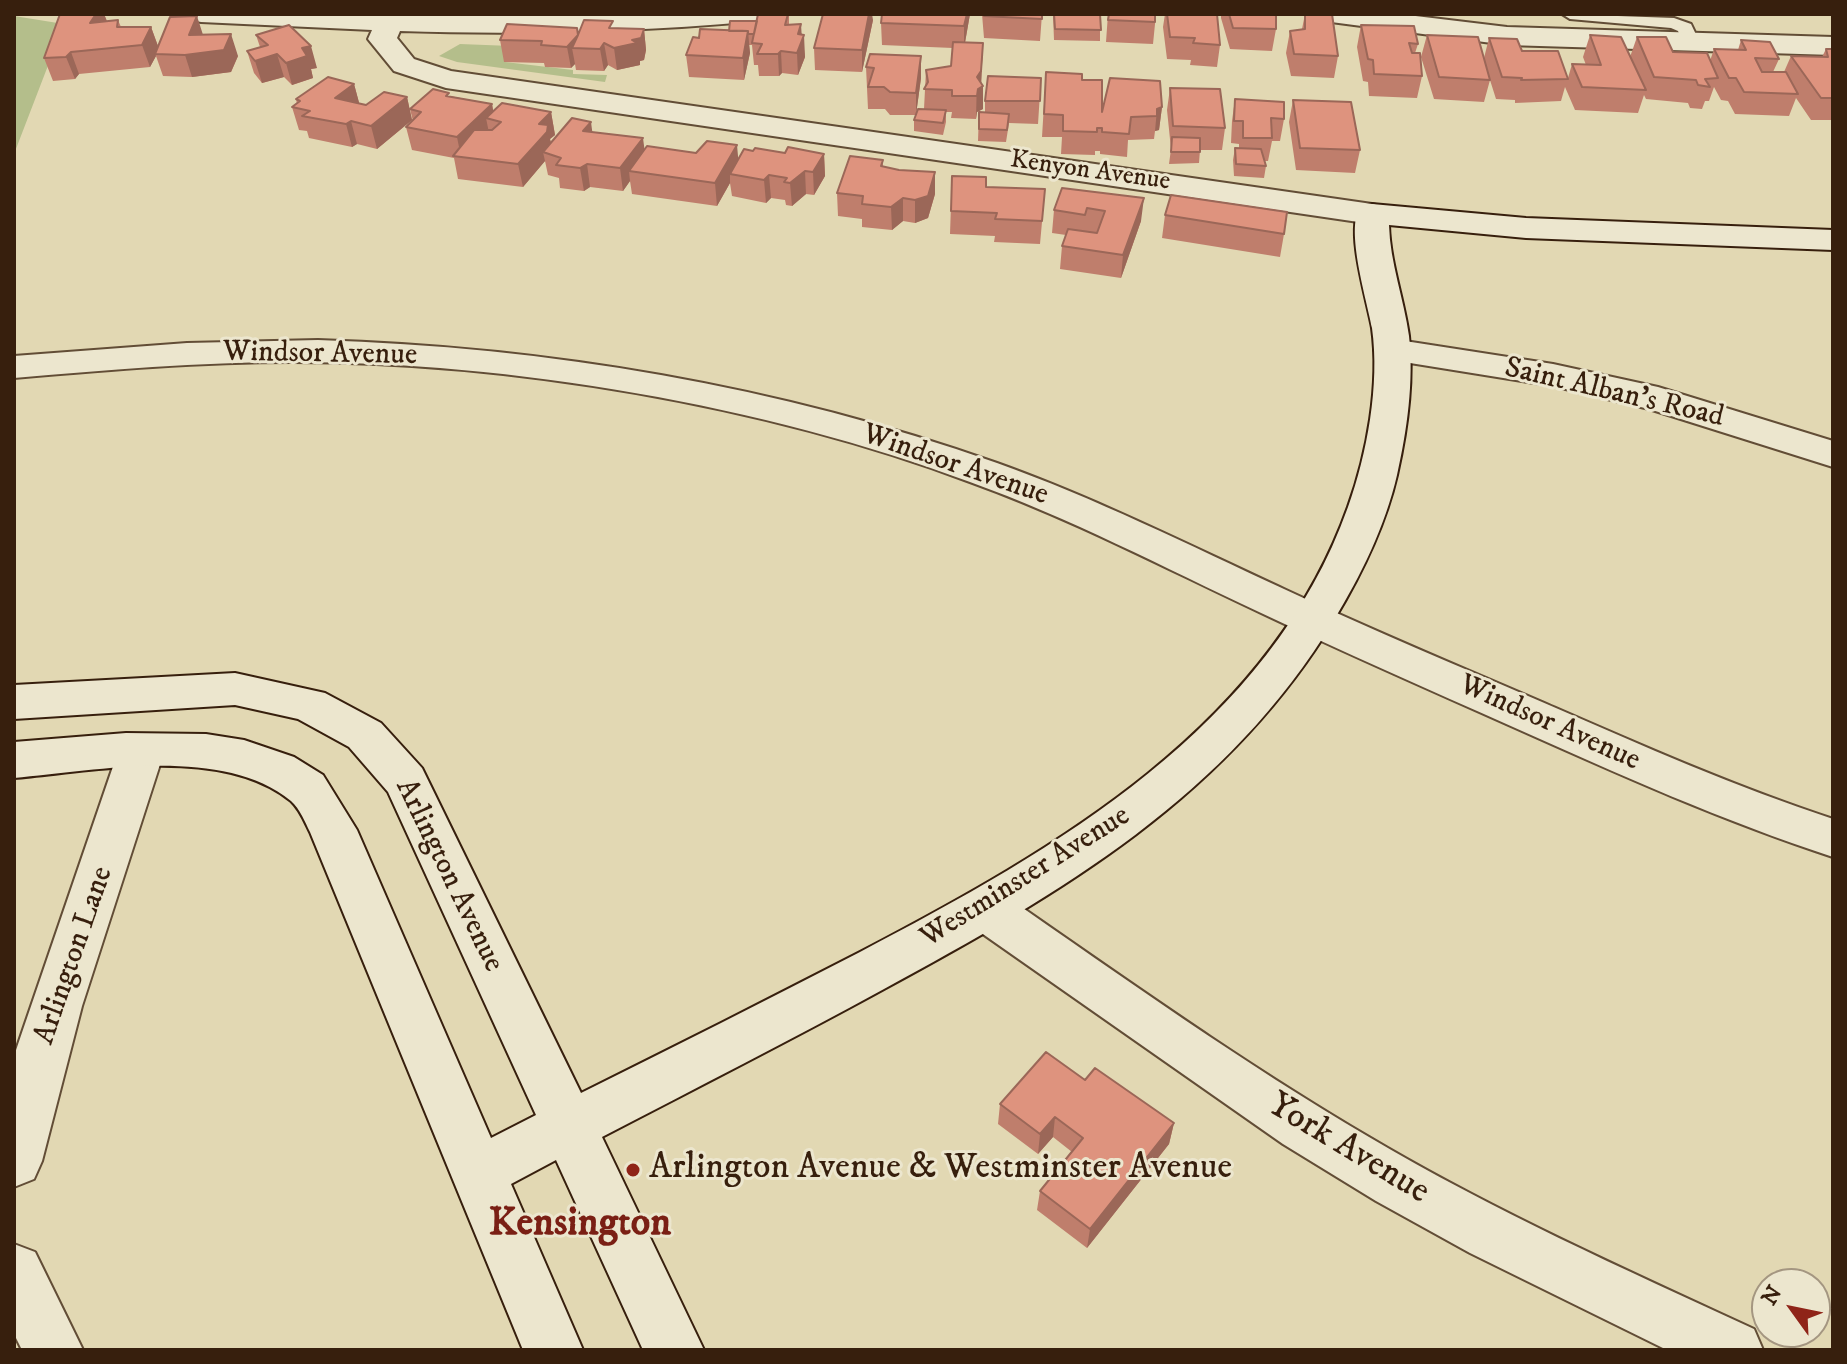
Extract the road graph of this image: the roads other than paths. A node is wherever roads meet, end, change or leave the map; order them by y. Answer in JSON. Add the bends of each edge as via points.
{"nodes":[{"id":1,"x":201,"y":14,"type":"edge"},
{"id":2,"x":748,"y":14,"type":"edge"},
{"id":3,"x":1331,"y":14,"type":"edge"},
{"id":4,"x":1570,"y":14,"type":"edge"},
{"id":5,"x":389,"y":22,"type":"junction"},
{"id":6,"x":1691,"y":43,"type":"junction"},
{"id":7,"x":1833,"y":46,"type":"edge"},
{"id":8,"x":1372,"y":214,"type":"junction"},
{"id":9,"x":1833,"y":240,"type":"edge"},
{"id":10,"x":1392,"y":350,"type":"junction"},
{"id":11,"x":14,"y":367,"type":"edge"},
{"id":12,"x":1833,"y":454,"type":"edge"},
{"id":13,"x":1315,"y":621,"type":"junction"},
{"id":14,"x":14,"y":702,"type":"edge"},
{"id":15,"x":141,"y":752,"type":"junction"},
{"id":16,"x":14,"y":760,"type":"edge"},
{"id":17,"x":1833,"y":838,"type":"edge"},
{"id":18,"x":987,"y":910,"type":"junction"},
{"id":19,"x":569,"y":1125,"type":"junction"},
{"id":20,"x":14,"y":1161,"type":"edge"},
{"id":21,"x":479,"y":1172,"type":"junction"},
{"id":22,"x":14,"y":1272,"type":"edge"},
{"id":23,"x":53,"y":1350,"type":"edge"},
{"id":24,"x":553,"y":1350,"type":"edge"},
{"id":25,"x":674,"y":1350,"type":"edge"},
{"id":26,"x":1733,"y":1350,"type":"edge"}],
"edges":[{"from":1,"to":5,"type":"street"},
{"from":2,"to":5,"type":"street","via":[[578,25]]},
{"from":3,"to":6,"type":"street","via":[[1507,36]]},
{"from":4,"to":6,"type":"lane","via":[[1674,23],[1685,28]]},
{"from":5,"to":8,"type":"street","name":"Kenyon Avenue","via":[[382,39],[404,65],[446,79]]},
{"from":6,"to":7,"type":"street"},
{"from":8,"to":9,"type":"street","name":"Kenyon Avenue","via":[[1526,228]]},
{"from":8,"to":10,"type":"street","name":"Westminster Avenue"},
{"from":10,"to":12,"type":"street","name":"Saint Alban's Road","via":[[1553,375],[1658,399]]},
{"from":10,"to":13,"type":"street","name":"Westminster Avenue","via":[[1381,456],[1362,530]]},
{"from":11,"to":13,"type":"street","name":"Windsor Avenue","via":[[293,351],[428,357],[694,391],[912,448],[1051,498]]},
{"from":13,"to":17,"type":"street","name":"Windsor Avenue","via":[[1677,780]]},
{"from":13,"to":18,"type":"street","name":"Westminster Avenue","via":[[1264,691],[1197,761],[1100,839]]},
{"from":14,"to":19,"type":"street","name":"Arlington Avenue","via":[[235,689],[309,705],[365,735],[406,781]]},
{"from":15,"to":16,"type":"street"},
{"from":15,"to":20,"type":"street","name":"Arlington Lane","via":[[27,1099]]},
{"from":15,"to":21,"type":"street","via":[[225,751],[270,763],[309,789],[333,830]]},
{"from":18,"to":19,"type":"street","name":"Westminster Avenue"},
{"from":18,"to":26,"type":"street","name":"York Avenue","via":[[1198,1058],[1350,1155],[1501,1240]]},
{"from":19,"to":21,"type":"street","name":"Westminster Avenue"},
{"from":19,"to":25,"type":"street","name":"Arlington Avenue"},
{"from":21,"to":24,"type":"street"},
{"from":22,"to":23,"type":"street"}]}
